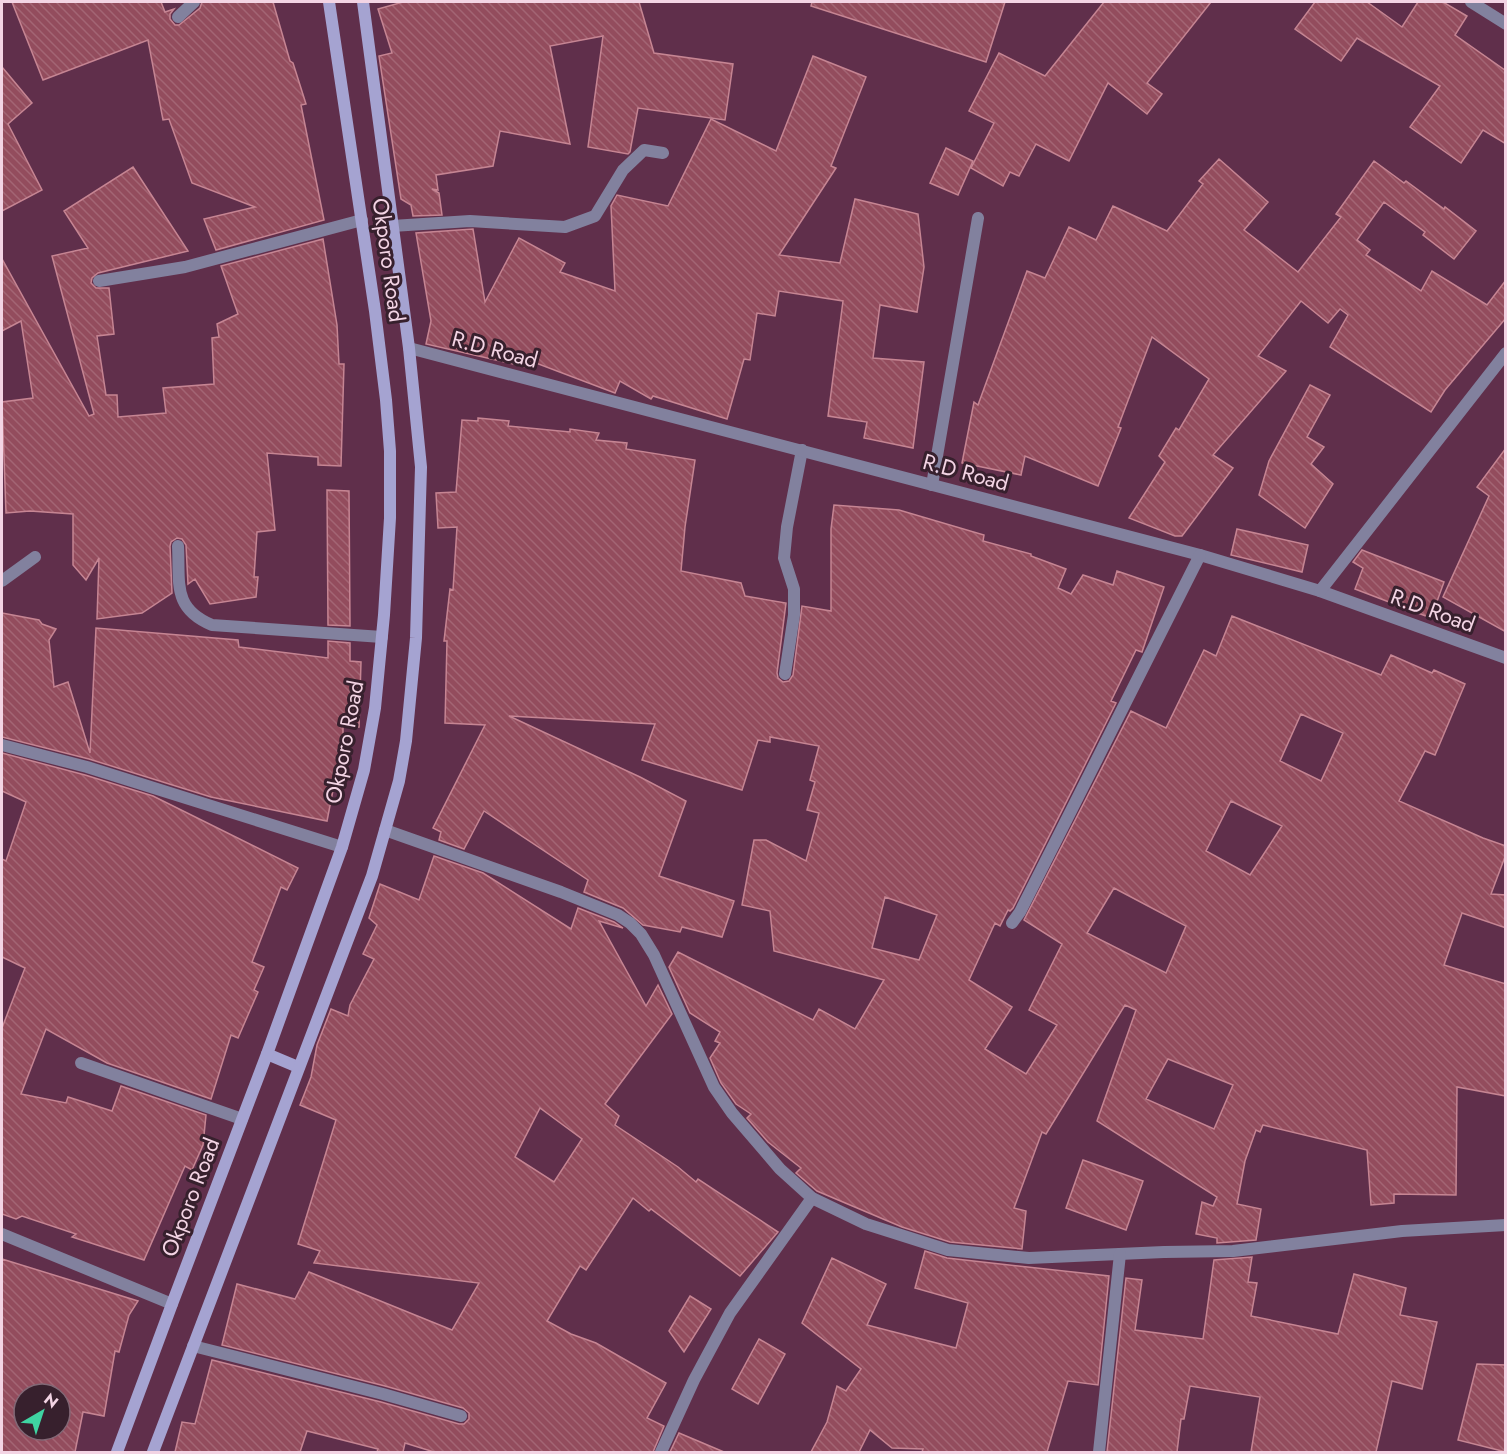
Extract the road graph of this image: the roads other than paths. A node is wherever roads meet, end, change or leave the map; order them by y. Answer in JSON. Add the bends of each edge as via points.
{"nodes":[{"id":1,"x":194,"y":2,"type":"edge"},
{"id":2,"x":329,"y":2,"type":"edge"},
{"id":3,"x":363,"y":2,"type":"edge"},
{"id":4,"x":1471,"y":2,"type":"edge"},
{"id":5,"x":178,"y":17,"type":"dead end"},
{"id":6,"x":1506,"y":24,"type":"edge"},
{"id":7,"x":663,"y":153,"type":"dead end"},
{"id":8,"x":978,"y":218,"type":"dead end"},
{"id":9,"x":362,"y":220,"type":"junction"},
{"id":10,"x":392,"y":226,"type":"junction"},
{"id":11,"x":99,"y":281,"type":"dead end"},
{"id":12,"x":408,"y":348,"type":"junction"},
{"id":13,"x":1506,"y":353,"type":"edge"},
{"id":14,"x":802,"y":450,"type":"junction"},
{"id":15,"x":932,"y":484,"type":"junction"},
{"id":16,"x":178,"y":546,"type":"dead end"},
{"id":17,"x":1200,"y":555,"type":"junction"},
{"id":18,"x":35,"y":557,"type":"dead end"},
{"id":19,"x":2,"y":581,"type":"edge"},
{"id":20,"x":1320,"y":591,"type":"junction"},
{"id":21,"x":382,"y":637,"type":"junction"},
{"id":22,"x":1506,"y":658,"type":"edge"},
{"id":23,"x":786,"y":674,"type":"dead end"},
{"id":24,"x":2,"y":745,"type":"edge"},
{"id":25,"x":385,"y":830,"type":"junction"},
{"id":26,"x":342,"y":847,"type":"junction"},
{"id":27,"x":1012,"y":923,"type":"dead end"},
{"id":28,"x":267,"y":1054,"type":"junction"},
{"id":29,"x":81,"y":1063,"type":"dead end"},
{"id":30,"x":298,"y":1067,"type":"junction"},
{"id":31,"x":242,"y":1119,"type":"junction"},
{"id":32,"x":812,"y":1198,"type":"junction"},
{"id":33,"x":1506,"y":1225,"type":"edge"},
{"id":34,"x":2,"y":1234,"type":"edge"},
{"id":35,"x":1120,"y":1254,"type":"junction"},
{"id":36,"x":172,"y":1304,"type":"junction"},
{"id":37,"x":193,"y":1346,"type":"junction"},
{"id":38,"x":461,"y":1416,"type":"dead end"},
{"id":39,"x":117,"y":1452,"type":"edge"},
{"id":40,"x":153,"y":1452,"type":"edge"},
{"id":41,"x":661,"y":1452,"type":"edge"},
{"id":42,"x":1099,"y":1452,"type":"edge"}],
"edges":[{"from":1,"to":5,"type":"street"},
{"from":2,"to":9,"type":"main road","name":"Okporo Road"},
{"from":3,"to":10,"type":"main road","name":"Okporo Road"},
{"from":4,"to":6,"type":"street"},
{"from":7,"to":10,"type":"street","via":[[644,150],[622,170],[595,216],[565,227],[470,221]]},
{"from":8,"to":15,"type":"street"},
{"from":9,"to":11,"type":"street","via":[[185,267]]},
{"from":9,"to":21,"type":"main road","name":"Okporo Road","via":[[390,451]]},
{"from":10,"to":12,"type":"main road","name":"Okporo Road"},
{"from":12,"to":14,"type":"street","name":"R.D Road"},
{"from":12,"to":25,"type":"main road","name":"Okporo Road","via":[[421,467],[416,638],[406,741]]},
{"from":13,"to":20,"type":"street"},
{"from":14,"to":15,"type":"street","name":"R.D Road"},
{"from":14,"to":23,"type":"street","via":[[784,558],[794,589]]},
{"from":15,"to":17,"type":"street","name":"R.D Road"},
{"from":16,"to":21,"type":"street","via":[[180,594],[196,618],[212,625]]},
{"from":17,"to":20,"type":"street","name":"R.D Road"},
{"from":17,"to":27,"type":"street"},
{"from":18,"to":19,"type":"street"},
{"from":20,"to":22,"type":"street","name":"R.D Road"},
{"from":21,"to":26,"type":"main road","name":"Okporo Road","via":[[364,770]]},
{"from":24,"to":26,"type":"street","via":[[87,767]]},
{"from":25,"to":30,"type":"main road","name":"Okporo Road","via":[[372,876]]},
{"from":25,"to":32,"type":"street","via":[[561,892],[630,922],[654,955],[714,1087],[758,1146]]},
{"from":26,"to":28,"type":"main road","name":"Okporo Road"},
{"from":28,"to":30,"type":"main road"},
{"from":28,"to":31,"type":"main road","name":"Okporo Road"},
{"from":29,"to":31,"type":"street"},
{"from":30,"to":37,"type":"main road","name":"Okporo Road"},
{"from":31,"to":36,"type":"main road","name":"Okporo Road"},
{"from":32,"to":35,"type":"street","via":[[866,1224],[948,1250],[1029,1258]]},
{"from":32,"to":41,"type":"street","via":[[730,1313]]},
{"from":33,"to":35,"type":"street","via":[[1402,1231],[1233,1251]]},
{"from":34,"to":36,"type":"street"},
{"from":35,"to":42,"type":"street"},
{"from":36,"to":39,"type":"main road","name":"Okporo Road"},
{"from":37,"to":38,"type":"street"},
{"from":37,"to":40,"type":"main road","name":"Okporo Road"}]}
